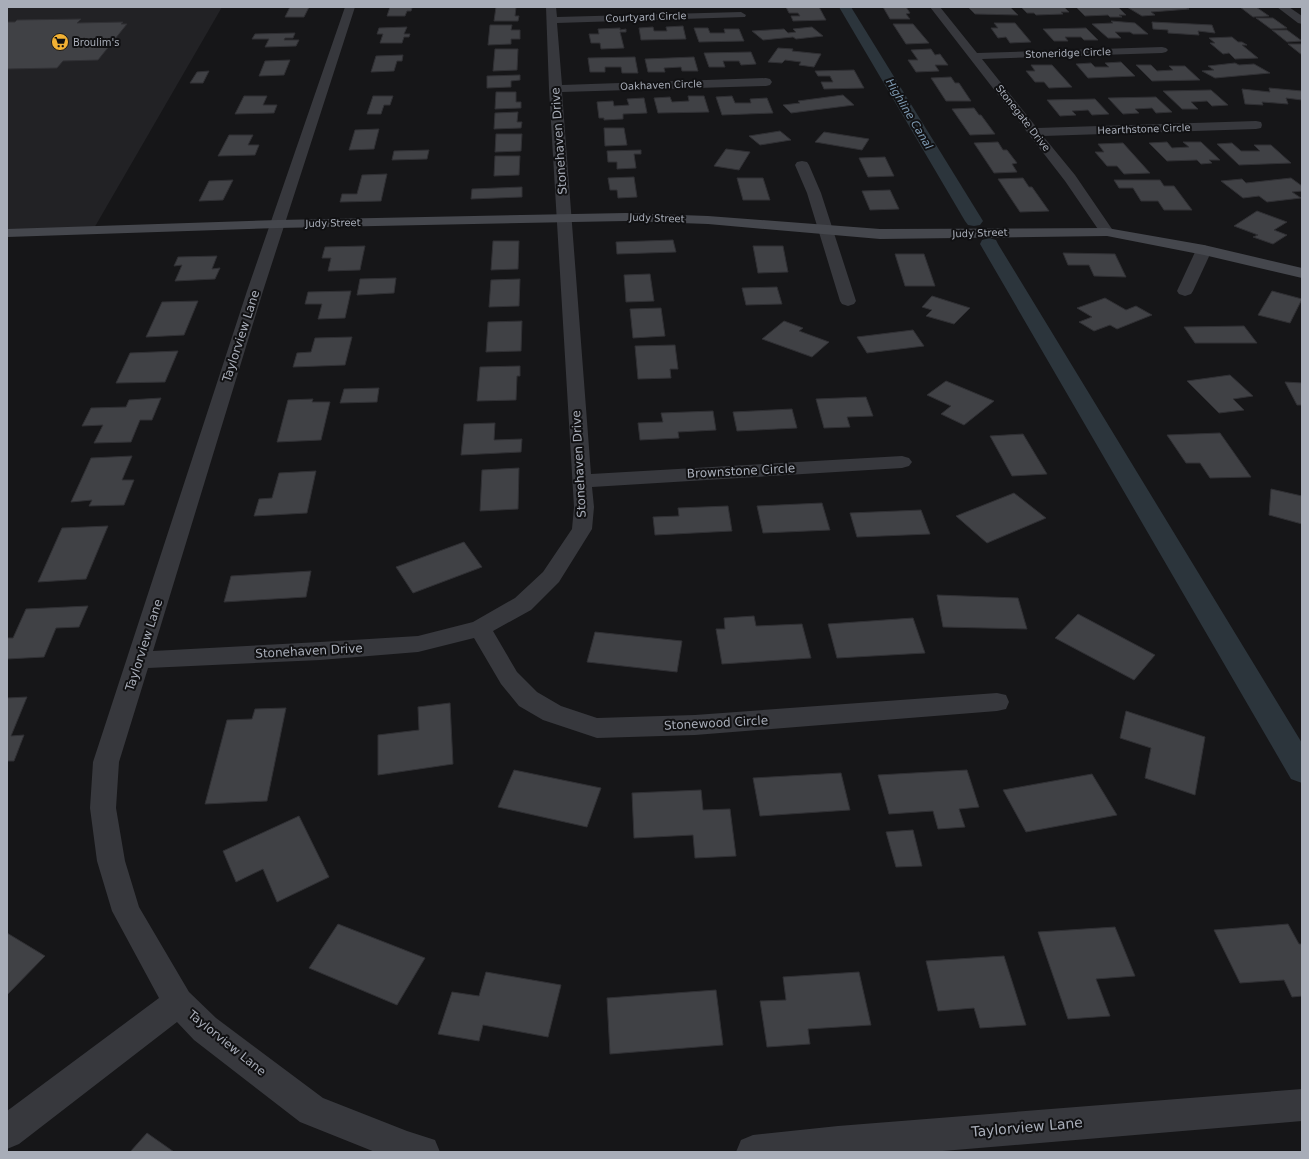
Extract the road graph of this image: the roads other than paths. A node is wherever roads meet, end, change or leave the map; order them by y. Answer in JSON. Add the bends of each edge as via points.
{"nodes":[{"id":1,"x":350,"y":7,"type":"edge"},
{"id":2,"x":935,"y":7,"type":"edge"},
{"id":3,"x":1282,"y":7,"type":"edge"},
{"id":4,"x":552,"y":14,"type":"edge"},
{"id":5,"x":741,"y":15,"type":"dead end"},
{"id":6,"x":1302,"y":21,"type":"edge"},
{"id":7,"x":1162,"y":50,"type":"dead end"},
{"id":8,"x":975,"y":56,"type":"junction"},
{"id":9,"x":766,"y":82,"type":"dead end"},
{"id":10,"x":555,"y":89,"type":"junction"},
{"id":11,"x":1256,"y":125,"type":"dead end"},
{"id":12,"x":1033,"y":132,"type":"junction"},
{"id":13,"x":802,"y":165,"type":"dead end"},
{"id":14,"x":564,"y":218,"type":"junction"},
{"id":15,"x":278,"y":224,"type":"junction"},
{"id":16,"x":826,"y":230,"type":"junction"},
{"id":17,"x":1107,"y":232,"type":"junction"},
{"id":18,"x":7,"y":233,"type":"edge"},
{"id":19,"x":1204,"y":250,"type":"junction"},
{"id":20,"x":1302,"y":273,"type":"edge"},
{"id":21,"x":1185,"y":290,"type":"dead end"},
{"id":22,"x":848,"y":301,"type":"dead end"},
{"id":23,"x":902,"y":462,"type":"dead end"},
{"id":24,"x":581,"y":481,"type":"junction"},
{"id":25,"x":480,"y":628,"type":"junction"},
{"id":26,"x":139,"y":660,"type":"junction"},
{"id":27,"x":997,"y":702,"type":"dead end"},
{"id":28,"x":178,"y":1002,"type":"junction"},
{"id":29,"x":1302,"y":1105,"type":"edge"},
{"id":30,"x":7,"y":1132,"type":"edge"},
{"id":31,"x":423,"y":1152,"type":"edge"},
{"id":32,"x":753,"y":1152,"type":"edge"}],
"edges":[{"from":1,"to":15,"type":"street","name":"Taylorview Lane"},
{"from":2,"to":8,"type":"street","name":"Stonegate Drive"},
{"from":3,"to":6,"type":"street"},
{"from":4,"to":5,"type":"street","name":"Courtyard Circle"},
{"from":4,"to":10,"type":"street","name":"Stonehaven Drive"},
{"from":7,"to":8,"type":"street","name":"Stoneridge Circle"},
{"from":8,"to":12,"type":"street","name":"Stonegate Drive"},
{"from":9,"to":10,"type":"street","name":"Oakhaven Circle"},
{"from":10,"to":14,"type":"street","name":"Stonehaven Drive"},
{"from":11,"to":12,"type":"street","name":"Hearthstone Circle"},
{"from":12,"to":17,"type":"street","name":"Stonegate Drive","via":[[1070,178]]},
{"from":13,"to":16,"type":"street"},
{"from":14,"to":15,"type":"street","name":"Judy Street"},
{"from":14,"to":16,"type":"street","name":"Judy Street","via":[[708,220]]},
{"from":14,"to":24,"type":"street","name":"Stonehaven Drive"},
{"from":15,"to":18,"type":"street","name":"Judy Street"},
{"from":15,"to":26,"type":"street","name":"Taylorview Lane"},
{"from":16,"to":17,"type":"street","name":"Judy Street","via":[[880,234]]},
{"from":16,"to":22,"type":"street"},
{"from":17,"to":19,"type":"street","name":"Judy Street"},
{"from":19,"to":20,"type":"street","name":"Judy Street"},
{"from":19,"to":21,"type":"street"},
{"from":23,"to":24,"type":"street","name":"Brownstone Circle"},
{"from":24,"to":25,"type":"street","name":"Stonehaven Drive","via":[[584,507],[582,529],[551,577],[523,604]]},
{"from":25,"to":26,"type":"street","name":"Stonehaven Drive","via":[[418,644]]},
{"from":25,"to":27,"type":"street","name":"Stonewood Circle","via":[[510,678],[528,699],[552,714],[597,728],[695,725]]},
{"from":26,"to":28,"type":"street","name":"Taylorview Lane","via":[[106,762],[103,808],[111,861],[126,911]]},
{"from":28,"to":30,"type":"street"},
{"from":28,"to":31,"type":"street","name":"Taylorview Lane","via":[[204,1028],[312,1110]]},
{"from":29,"to":32,"type":"street","name":"Taylorview Lane","via":[[846,1142]]}]}
